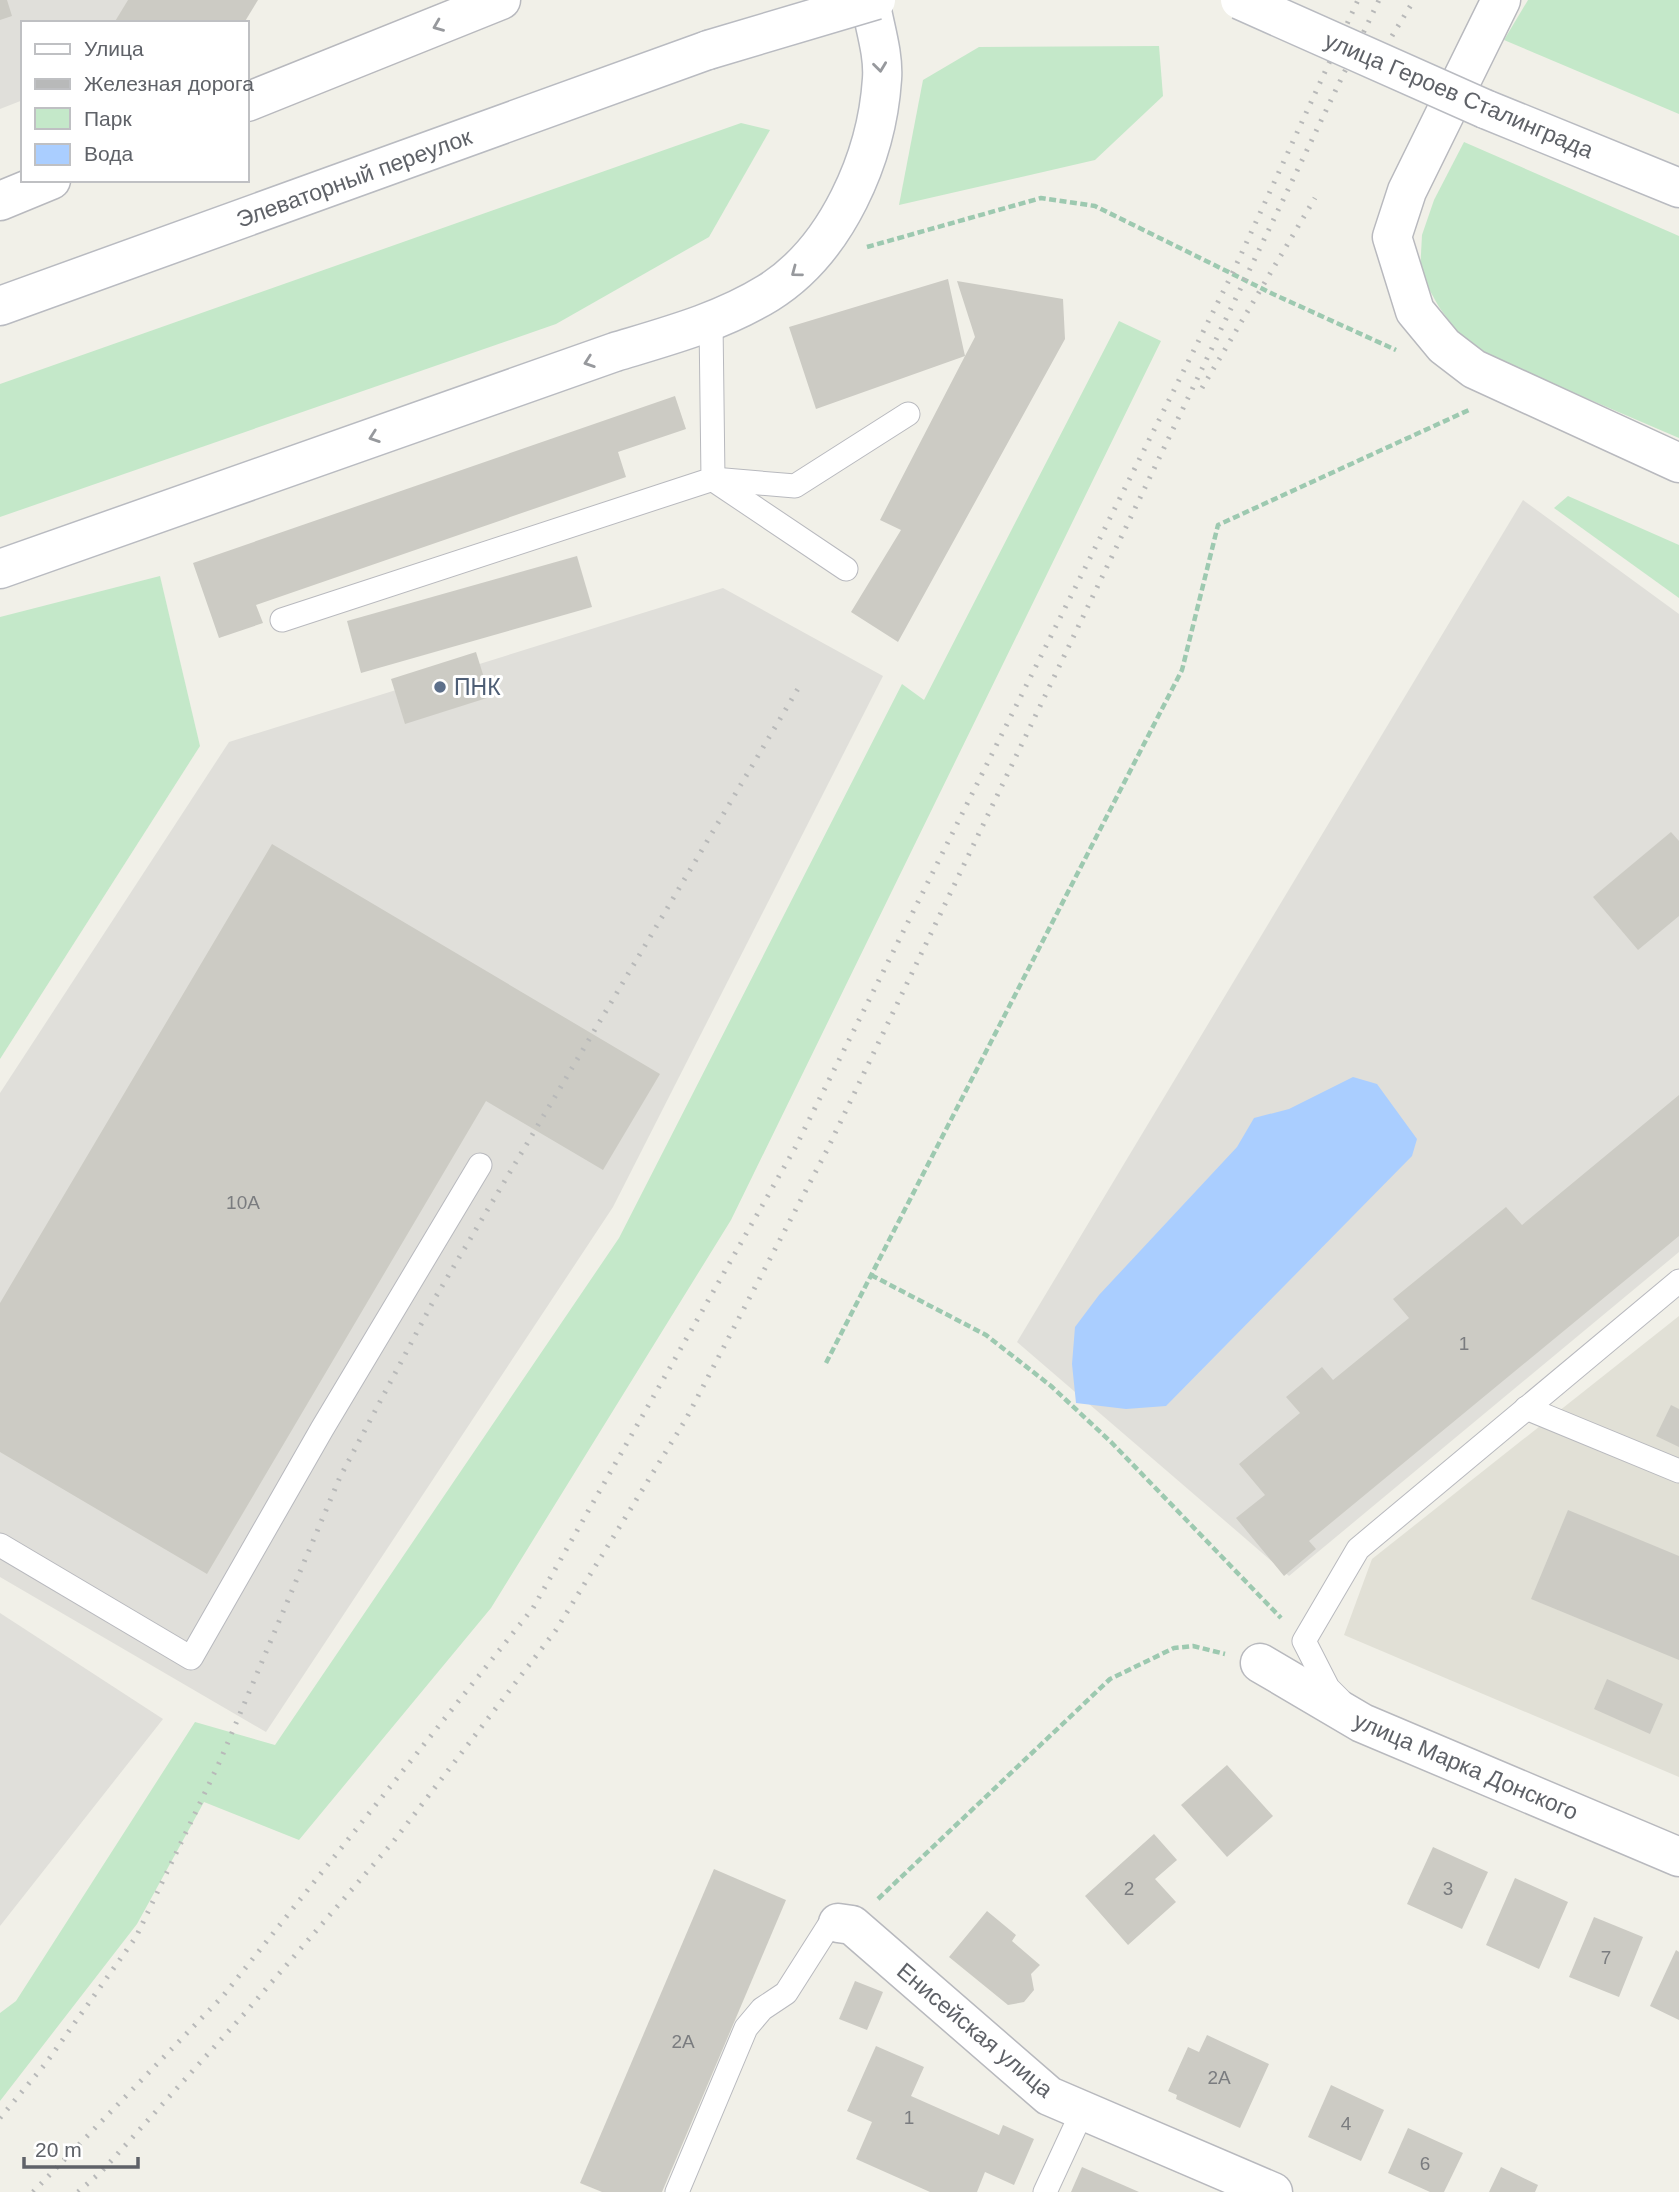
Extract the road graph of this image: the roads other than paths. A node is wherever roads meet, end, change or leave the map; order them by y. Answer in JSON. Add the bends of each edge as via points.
{"nodes":[{"id":1,"x":501,"y":0,"type":"edge"},
{"id":2,"x":870,"y":0,"type":"edge"},
{"id":3,"x":876,"y":0,"type":"edge"},
{"id":4,"x":1240,"y":0,"type":"edge"},
{"id":5,"x":1501,"y":0,"type":"edge"},
{"id":6,"x":248,"y":102,"type":"edge"},
{"id":7,"x":46,"y":182,"type":"edge"},
{"id":8,"x":1679,"y":188,"type":"edge"},
{"id":9,"x":0,"y":201,"type":"edge"},
{"id":10,"x":0,"y":306,"type":"edge"},
{"id":11,"x":711,"y":322,"type":"junction"},
{"id":12,"x":908,"y":414,"type":"dead end"},
{"id":13,"x":1679,"y":463,"type":"edge"},
{"id":14,"x":713,"y":479,"type":"junction"},
{"id":15,"x":0,"y":569,"type":"edge"},
{"id":16,"x":846,"y":569,"type":"dead end"},
{"id":17,"x":282,"y":620,"type":"dead end"},
{"id":18,"x":480,"y":1165,"type":"dead end"},
{"id":19,"x":1679,"y":1280,"type":"edge"},
{"id":20,"x":1526,"y":1408,"type":"junction"},
{"id":21,"x":1679,"y":1471,"type":"edge"},
{"id":22,"x":0,"y":1545,"type":"edge"},
{"id":23,"x":1260,"y":1663,"type":"road end"},
{"id":24,"x":1362,"y":1723,"type":"junction"},
{"id":25,"x":1679,"y":1857,"type":"edge"},
{"id":26,"x":845,"y":1924,"type":"joint"},
{"id":27,"x":1083,"y":2110,"type":"junction"},
{"id":28,"x":677,"y":2192,"type":"edge"},
{"id":29,"x":1045,"y":2192,"type":"edge"},
{"id":30,"x":1273,"y":2192,"type":"edge"}],
"edges":[{"from":1,"to":6,"type":"main road","one_way":true},
{"from":2,"to":11,"type":"main road","one_way":true,"via":[[882,76],[875,131],[835,223],[807,263],[769,292]]},
{"from":3,"to":10,"type":"main road","name":"Элеваторный переулок","bridge":true,"via":[[708,50]]},
{"from":4,"to":8,"type":"main road","name":"улица Героев Сталинграда","bridge":true,"via":[[1485,109]]},
{"from":5,"to":13,"type":"main road","via":[[1407,191],[1392,237],[1415,311],[1444,346],[1474,369]]},
{"from":7,"to":9,"type":"main road"},
{"from":11,"to":14,"type":"lane"},
{"from":11,"to":15,"type":"main road","one_way":true},
{"from":12,"to":14,"type":"lane","via":[[795,486]]},
{"from":14,"to":16,"type":"lane"},
{"from":14,"to":17,"type":"lane"},
{"from":18,"to":22,"type":"lane","via":[[191,1658]]},
{"from":19,"to":20,"type":"lane"},
{"from":20,"to":21,"type":"lane"},
{"from":20,"to":24,"type":"lane","via":[[1358,1549],[1304,1641],[1328,1688]]},
{"from":23,"to":24,"type":"main road","name":"улица Марка Донского"},
{"from":24,"to":25,"type":"main road","name":"улица Марка Донского"},
{"from":26,"to":27,"type":"main road","name":"Енисейская улица","via":[[1049,2096]]},
{"from":26,"to":28,"type":"lane","via":[[828,1927],[786,1993],[762,2009],[746,2028]]},
{"from":27,"to":29,"type":"lane"},
{"from":27,"to":30,"type":"main road","name":"Енисейская улица"}]}
